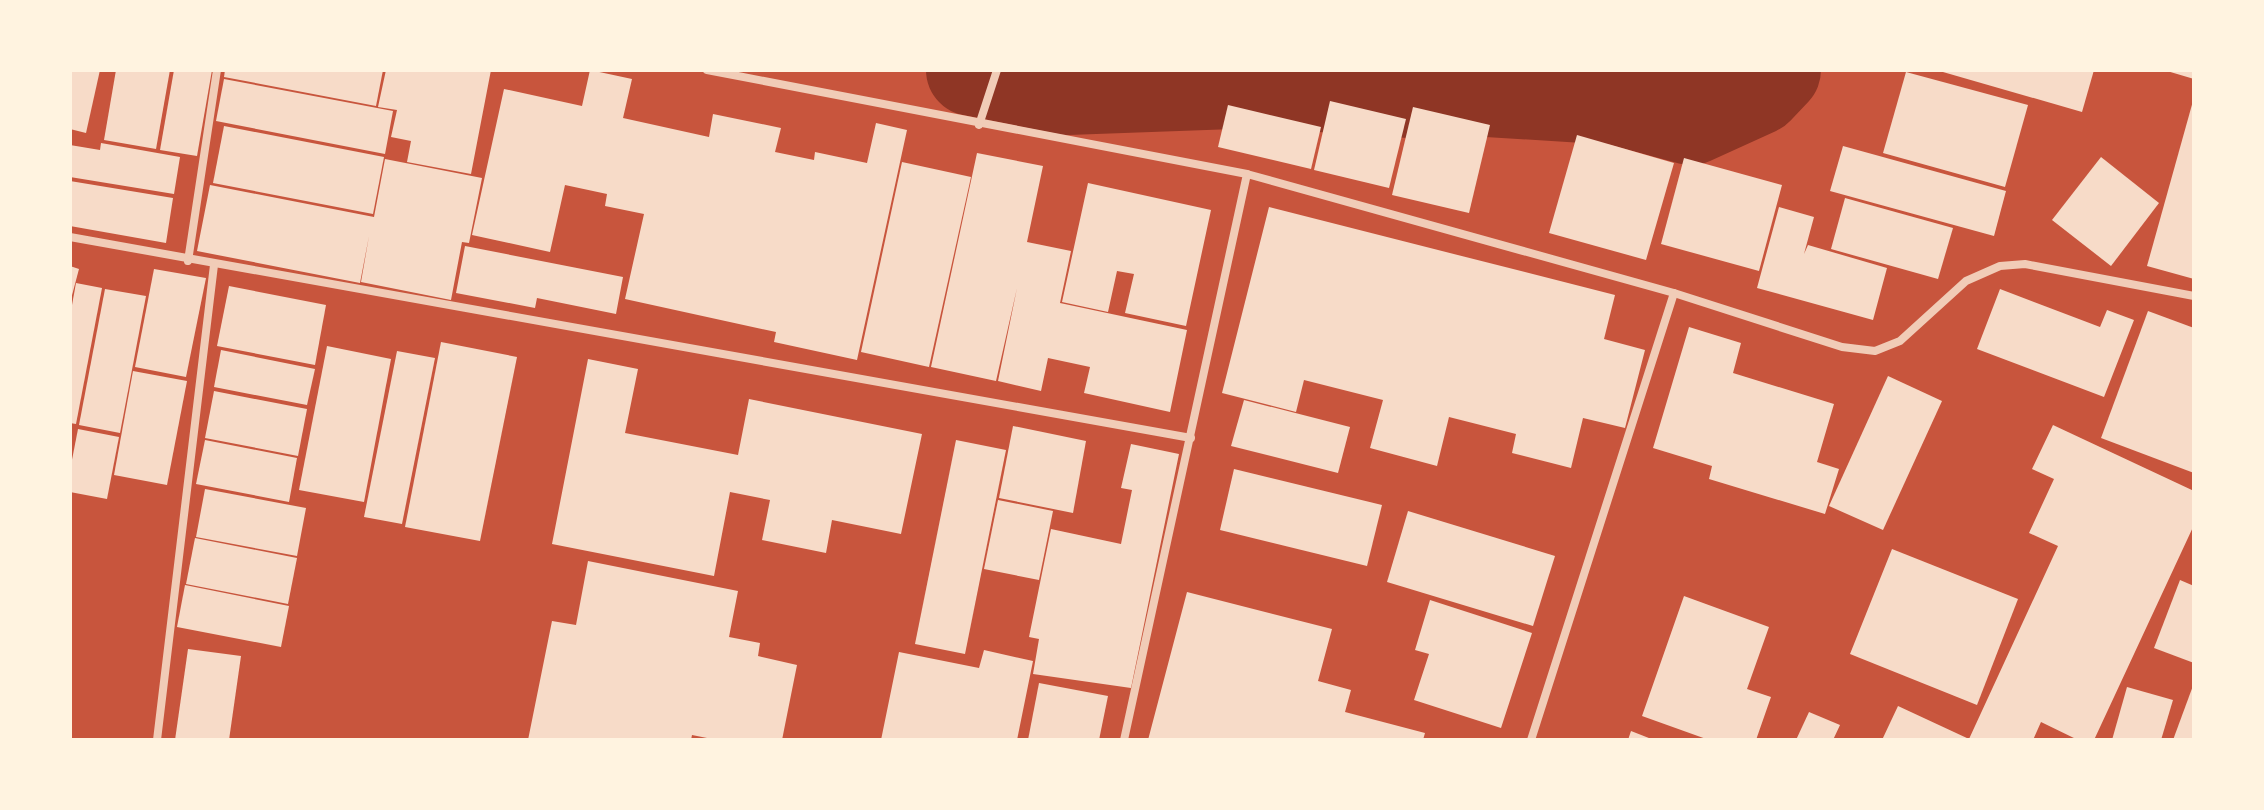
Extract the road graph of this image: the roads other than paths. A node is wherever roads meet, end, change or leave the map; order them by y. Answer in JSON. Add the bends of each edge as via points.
{"nodes":[{"id":1,"x":217,"y":70,"type":"edge"},
{"id":2,"x":707,"y":70,"type":"edge"},
{"id":3,"x":997,"y":70,"type":"edge"},
{"id":4,"x":979,"y":125,"type":"junction"},
{"id":5,"x":1247,"y":174,"type":"junction"},
{"id":6,"x":70,"y":237,"type":"edge"},
{"id":7,"x":188,"y":261,"type":"junction"},
{"id":8,"x":214,"y":265,"type":"junction"},
{"id":9,"x":1674,"y":293,"type":"junction"},
{"id":10,"x":2194,"y":296,"type":"edge"},
{"id":11,"x":1191,"y":438,"type":"junction"},
{"id":12,"x":157,"y":740,"type":"edge"},
{"id":13,"x":1124,"y":740,"type":"edge"},
{"id":14,"x":1531,"y":740,"type":"edge"}],
"edges":[{"from":1,"to":7,"type":"street"},
{"from":2,"to":4,"type":"street"},
{"from":3,"to":4,"type":"street"},
{"from":4,"to":5,"type":"street"},
{"from":5,"to":9,"type":"street"},
{"from":5,"to":11,"type":"street"},
{"from":6,"to":7,"type":"street"},
{"from":7,"to":8,"type":"street"},
{"from":8,"to":11,"type":"street"},
{"from":8,"to":12,"type":"street"},
{"from":9,"to":10,"type":"street","via":[[1842,347],[1875,351],[1900,341],[1966,281],[2000,266],[2025,264]]},
{"from":9,"to":14,"type":"street"},
{"from":11,"to":13,"type":"street"}]}
